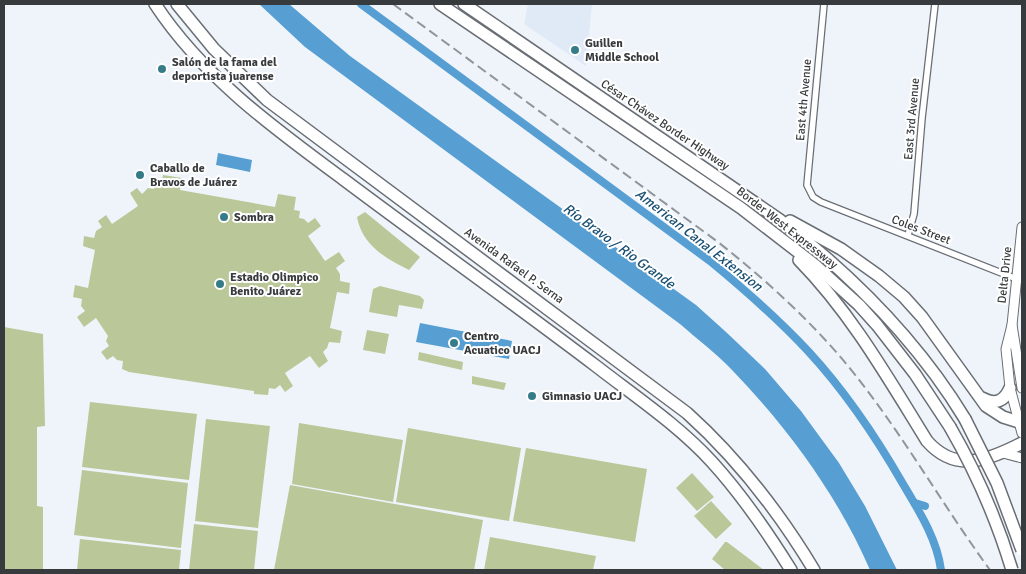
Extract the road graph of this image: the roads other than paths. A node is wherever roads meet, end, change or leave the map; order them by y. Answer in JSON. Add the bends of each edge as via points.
{"nodes":[{"id":1,"x":155,"y":4,"type":"edge"},
{"id":2,"x":177,"y":4,"type":"edge"},
{"id":3,"x":440,"y":4,"type":"edge"},
{"id":4,"x":464,"y":4,"type":"edge"},
{"id":5,"x":824,"y":4,"type":"edge"},
{"id":6,"x":934,"y":4,"type":"edge"},
{"id":7,"x":747,"y":197,"type":"junction"},
{"id":8,"x":813,"y":197,"type":"joint"},
{"id":9,"x":1022,"y":227,"type":"edge"},
{"id":10,"x":768,"y":228,"type":"junction"},
{"id":11,"x":908,"y":235,"type":"junction"},
{"id":12,"x":1020,"y":280,"type":"edge"},
{"id":13,"x":1012,"y":325,"type":"junction"},
{"id":14,"x":1010,"y":388,"type":"junction"},
{"id":15,"x":1022,"y":388,"type":"edge"},
{"id":16,"x":979,"y":397,"type":"junction"},
{"id":17,"x":1021,"y":428,"type":"edge"},
{"id":18,"x":1022,"y":443,"type":"edge"},
{"id":19,"x":1003,"y":453,"type":"junction"},
{"id":20,"x":1022,"y":458,"type":"edge"},
{"id":21,"x":1022,"y":550,"type":"edge"},
{"id":22,"x":791,"y":570,"type":"edge"},
{"id":23,"x":814,"y":570,"type":"edge"},
{"id":24,"x":1012,"y":570,"type":"edge"}],
"edges":[{"from":1,"to":22,"type":"highway","via":[[196,55],[257,113],[675,426],[713,463],[765,530]]},
{"from":2,"to":23,"type":"highway","name":"Avenida Rafael P. Serna","via":[[214,49],[267,100],[687,413],[727,451],[758,488]]},
{"from":3,"to":10,"type":"highway","name":"Border West Expressway"},
{"from":4,"to":7,"type":"highway","name":"César Chávez Border Highway"},
{"from":5,"to":8,"type":"street","name":"East 4th Avenue","via":[[807,184]]},
{"from":6,"to":11,"type":"street","name":"East 3rd Avenue","via":[[914,214]]},
{"from":7,"to":16,"type":"highway","via":[[841,249],[904,297]]},
{"from":7,"to":21,"type":"highway","name":"César Chávez Border Highway","bridge":true,"via":[[802,236],[868,296],[916,348],[965,419],[997,482]]},
{"from":8,"to":11,"type":"street","name":"Coles Street"},
{"from":9,"to":12,"type":"main road","name":"Delta Drive"},
{"from":10,"to":19,"type":"highway","via":[[833,297],[936,450],[956,460],[970,461]]},
{"from":10,"to":24,"type":"highway","name":"Border West Expressway","bridge":true,"via":[[816,265],[859,305],[915,374],[950,427],[981,486]]},
{"from":11,"to":12,"type":"street","name":"Coles Street"},
{"from":12,"to":13,"type":"main road","name":"Delta Drive"},
{"from":13,"to":14,"type":"main road","name":"Delta Drive","via":[[1006,349]]},
{"from":13,"to":15,"type":"main road","name":"Delta Drive"},
{"from":14,"to":16,"type":"highway","via":[[1002,400],[993,402]]},
{"from":14,"to":17,"type":"main road","name":"Delta Drive"},
{"from":16,"to":17,"type":"highway","via":[[994,412]]},
{"from":18,"to":19,"type":"highway"},
{"from":19,"to":20,"type":"main road"}]}
